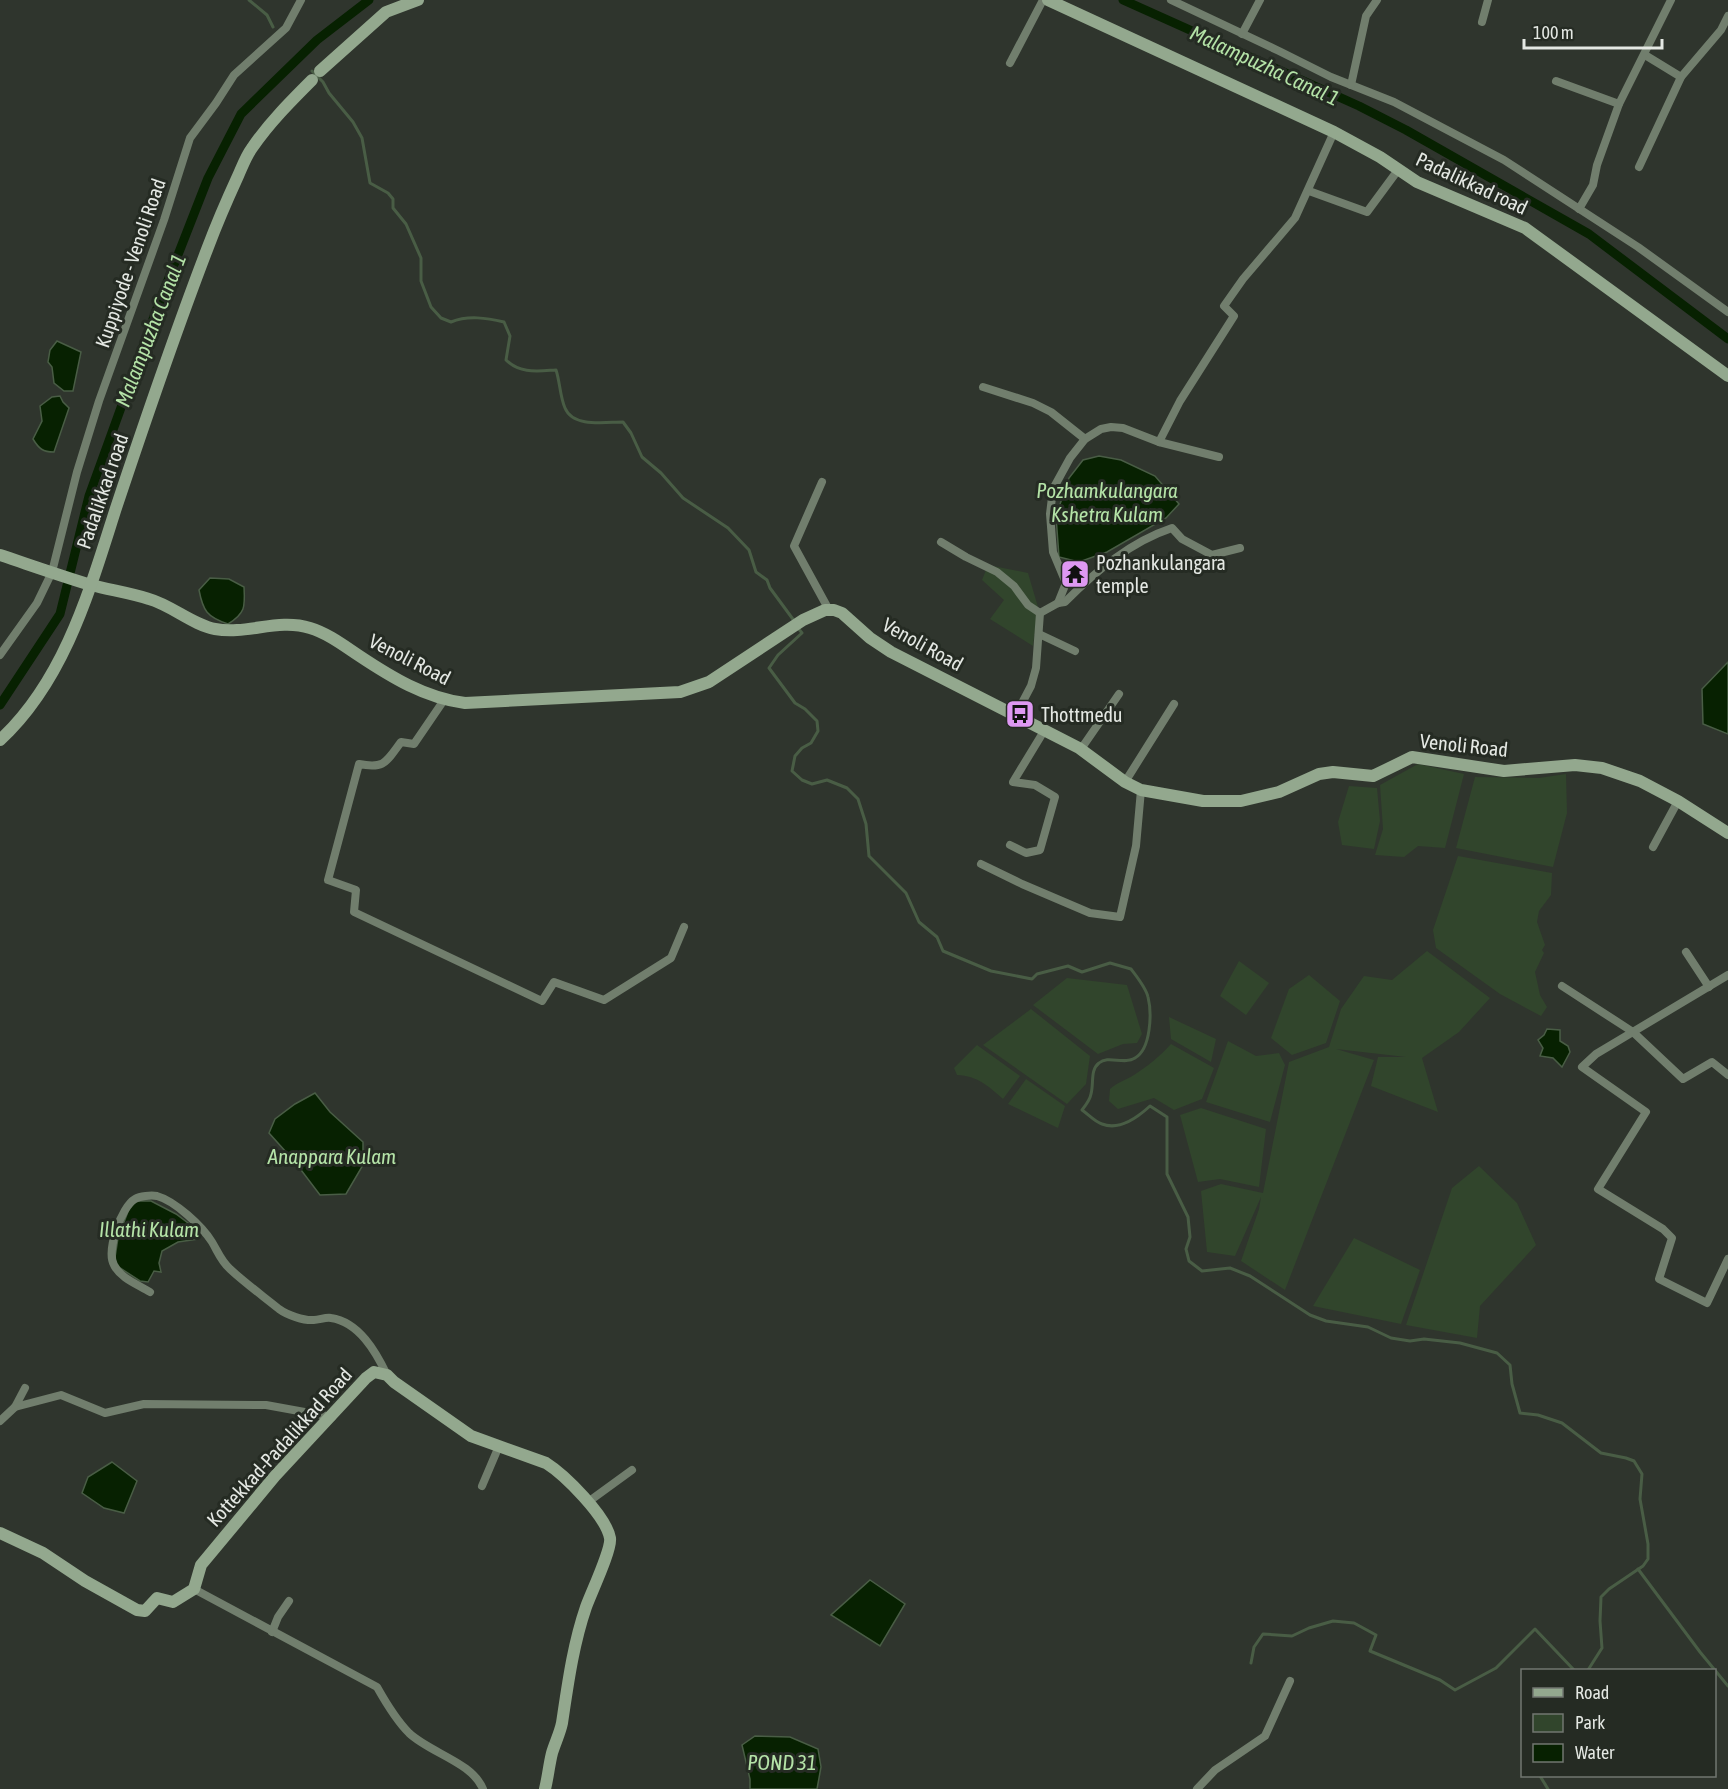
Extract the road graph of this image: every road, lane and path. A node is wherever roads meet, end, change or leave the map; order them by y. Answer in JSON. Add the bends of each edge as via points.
{"nodes":[{"id":1,"x":301,"y":0,"type":"edge"},
{"id":2,"x":418,"y":0,"type":"edge"},
{"id":3,"x":1043,"y":0,"type":"edge"},
{"id":4,"x":1048,"y":0,"type":"edge"},
{"id":5,"x":1171,"y":0,"type":"edge"},
{"id":6,"x":1260,"y":0,"type":"edge"},
{"id":7,"x":1377,"y":0,"type":"edge"},
{"id":8,"x":1488,"y":0,"type":"edge"},
{"id":9,"x":1671,"y":0,"type":"edge"},
{"id":10,"x":1728,"y":16,"type":"edge"},
{"id":11,"x":1482,"y":21,"type":"dead end"},
{"id":12,"x":1242,"y":34,"type":"junction"},
{"id":13,"x":1645,"y":55,"type":"junction"},
{"id":14,"x":1010,"y":63,"type":"dead end"},
{"id":15,"x":1681,"y":77,"type":"junction"},
{"id":16,"x":1556,"y":81,"type":"dead end"},
{"id":17,"x":1351,"y":85,"type":"junction"},
{"id":18,"x":1619,"y":104,"type":"junction"},
{"id":19,"x":1334,"y":132,"type":"junction"},
{"id":20,"x":1639,"y":167,"type":"dead end"},
{"id":21,"x":1398,"y":170,"type":"junction"},
{"id":22,"x":1309,"y":190,"type":"junction"},
{"id":23,"x":1579,"y":209,"type":"junction"},
{"id":24,"x":1728,"y":312,"type":"edge"},
{"id":25,"x":1728,"y":376,"type":"edge"},
{"id":26,"x":983,"y":387,"type":"dead end"},
{"id":27,"x":1085,"y":439,"type":"junction"},
{"id":28,"x":1159,"y":442,"type":"junction"},
{"id":29,"x":1219,"y":457,"type":"dead end"},
{"id":30,"x":822,"y":482,"type":"dead end"},
{"id":31,"x":941,"y":542,"type":"dead end"},
{"id":32,"x":1240,"y":548,"type":"dead end"},
{"id":33,"x":0,"y":555,"type":"edge"},
{"id":34,"x":52,"y":572,"type":"junction"},
{"id":35,"x":1066,"y":583,"type":"junction"},
{"id":36,"x":89,"y":584,"type":"junction"},
{"id":37,"x":1076,"y":591,"type":"junction"},
{"id":38,"x":1058,"y":603,"type":"junction"},
{"id":39,"x":829,"y":610,"type":"junction"},
{"id":40,"x":1040,"y":613,"type":"junction"},
{"id":41,"x":1039,"y":634,"type":"junction"},
{"id":42,"x":1075,"y":651,"type":"dead end"},
{"id":43,"x":0,"y":655,"type":"edge"},
{"id":44,"x":1119,"y":694,"type":"dead end"},
{"id":45,"x":444,"y":700,"type":"junction"},
{"id":46,"x":1174,"y":704,"type":"dead end"},
{"id":47,"x":1015,"y":716,"type":"junction"},
{"id":48,"x":1044,"y":730,"type":"junction"},
{"id":49,"x":0,"y":741,"type":"edge"},
{"id":50,"x":1081,"y":749,"type":"junction"},
{"id":51,"x":1125,"y":782,"type":"junction"},
{"id":52,"x":1141,"y":790,"type":"junction"},
{"id":53,"x":1678,"y":801,"type":"junction"},
{"id":54,"x":1727,"y":831,"type":"edge"},
{"id":55,"x":1010,"y":845,"type":"dead end"},
{"id":56,"x":1653,"y":848,"type":"dead end"},
{"id":57,"x":981,"y":864,"type":"dead end"},
{"id":58,"x":684,"y":927,"type":"dead end"},
{"id":59,"x":1686,"y":952,"type":"dead end"},
{"id":60,"x":1728,"y":975,"type":"edge"},
{"id":61,"x":1562,"y":986,"type":"dead end"},
{"id":62,"x":1709,"y":987,"type":"junction"},
{"id":63,"x":1633,"y":1032,"type":"junction"},
{"id":64,"x":1728,"y":1075,"type":"edge"},
{"id":65,"x":1728,"y":1259,"type":"edge"},
{"id":66,"x":150,"y":1292,"type":"dead end"},
{"id":67,"x":387,"y":1374,"type":"junction"},
{"id":68,"x":25,"y":1388,"type":"dead end"},
{"id":69,"x":15,"y":1407,"type":"junction"},
{"id":70,"x":332,"y":1417,"type":"junction"},
{"id":71,"x":0,"y":1421,"type":"edge"},
{"id":72,"x":499,"y":1446,"type":"junction"},
{"id":73,"x":632,"y":1470,"type":"dead end"},
{"id":74,"x":482,"y":1486,"type":"dead end"},
{"id":75,"x":588,"y":1502,"type":"junction"},
{"id":76,"x":0,"y":1533,"type":"edge"},
{"id":77,"x":194,"y":1589,"type":"junction"},
{"id":78,"x":290,"y":1601,"type":"dead end"},
{"id":79,"x":272,"y":1632,"type":"junction"},
{"id":80,"x":1290,"y":1681,"type":"dead end"},
{"id":81,"x":483,"y":1789,"type":"edge"},
{"id":82,"x":545,"y":1789,"type":"edge"},
{"id":83,"x":1197,"y":1789,"type":"edge"}],
"edges":[{"from":1,"to":34,"type":"street","name":"Kuppiyode - Venoli Road","via":[[286,28],[234,75],[190,138],[96,411]]},
{"from":2,"to":36,"type":"street","name":"Padalikkad road","via":[[386,12],[316,75],[251,149],[195,282]]},
{"from":3,"to":14,"type":"street"},
{"from":4,"to":19,"type":"street","name":"Padalikkad road"},
{"from":5,"to":12,"type":"street"},
{"from":6,"to":12,"type":"street"},
{"from":7,"to":17,"type":"street","via":[[1366,16]]},
{"from":8,"to":11,"type":"street"},
{"from":9,"to":13,"type":"street"},
{"from":10,"to":15,"type":"street"},
{"from":12,"to":17,"type":"street"},
{"from":13,"to":15,"type":"street"},
{"from":13,"to":18,"type":"street"},
{"from":15,"to":20,"type":"street"},
{"from":16,"to":18,"type":"street"},
{"from":17,"to":23,"type":"street","via":[[1394,102],[1504,160]]},
{"from":18,"to":23,"type":"street","via":[[1593,185]]},
{"from":19,"to":21,"type":"street","name":"Padalikkad road"},
{"from":19,"to":22,"type":"street"},
{"from":21,"to":22,"type":"street","via":[[1367,212]]},
{"from":21,"to":25,"type":"street","name":"Padalikkad road","via":[[1417,182],[1525,228]]},
{"from":22,"to":28,"type":"street","via":[[1295,218],[1224,306],[1234,316]]},
{"from":23,"to":24,"type":"street"},
{"from":26,"to":27,"type":"street","via":[[1051,412]]},
{"from":27,"to":28,"type":"street","via":[[1111,427]]},
{"from":27,"to":35,"type":"street","via":[[1053,489],[1053,552]]},
{"from":28,"to":29,"type":"street"},
{"from":30,"to":39,"type":"street","via":[[794,546]]},
{"from":31,"to":40,"type":"street","via":[[997,572]]},
{"from":32,"to":37,"type":"street","via":[[1212,555],[1182,539],[1172,528],[1109,561]]},
{"from":33,"to":34,"type":"street","name":"Venoli Road"},
{"from":34,"to":36,"type":"street","name":"Venoli Road"},
{"from":34,"to":43,"type":"street","name":"Kuppiyode - Venoli Road","via":[[37,603]]},
{"from":35,"to":37,"type":"street"},
{"from":35,"to":38,"type":"street"},
{"from":36,"to":45,"type":"street","name":"Venoli Road","via":[[149,598],[214,629],[291,624],[310,628],[379,669]]},
{"from":36,"to":49,"type":"street","name":"Padalikkad road","via":[[72,633],[43,688]]},
{"from":37,"to":38,"type":"street","via":[[1065,602]]},
{"from":38,"to":40,"type":"street"},
{"from":39,"to":45,"type":"street","name":"Venoli Road","via":[[803,620],[709,682],[680,692],[465,703]]},
{"from":39,"to":47,"type":"street","name":"Venoli Road","via":[[842,613],[891,652]]},
{"from":40,"to":41,"type":"street"},
{"from":41,"to":42,"type":"street"},
{"from":41,"to":47,"type":"street","via":[[1031,686]]},
{"from":44,"to":50,"type":"street"},
{"from":45,"to":58,"type":"street","via":[[414,744],[402,742],[385,764],[358,764],[328,880],[356,890],[354,912],[542,1001],[554,982],[604,1000],[671,958]]},
{"from":46,"to":51,"type":"street"},
{"from":47,"to":48,"type":"street","name":"Venoli Road"},
{"from":48,"to":50,"type":"street","name":"Venoli Road"},
{"from":48,"to":55,"type":"street","via":[[1014,782],[1035,785],[1055,797],[1040,850],[1026,853]]},
{"from":50,"to":51,"type":"street","name":"Venoli Road"},
{"from":51,"to":52,"type":"street","name":"Venoli Road"},
{"from":52,"to":53,"type":"street","name":"Venoli Road","via":[[1203,801],[1241,801],[1279,792],[1319,774],[1373,776],[1412,757],[1504,771],[1575,765],[1602,768]]},
{"from":52,"to":57,"type":"street","via":[[1136,846],[1120,917],[1090,913]]},
{"from":53,"to":54,"type":"street","name":"Venoli Road"},
{"from":53,"to":56,"type":"street"},
{"from":59,"to":62,"type":"street"},
{"from":60,"to":62,"type":"street"},
{"from":61,"to":63,"type":"street"},
{"from":62,"to":63,"type":"street"},
{"from":63,"to":64,"type":"street","via":[[1683,1079],[1712,1062]]},
{"from":63,"to":65,"type":"street","via":[[1582,1066],[1646,1112],[1598,1189],[1672,1238],[1659,1280],[1707,1303]]},
{"from":66,"to":67,"type":"street","via":[[119,1273],[112,1263],[112,1244],[130,1203],[136,1197],[154,1195],[181,1209],[212,1242],[228,1268],[283,1312],[309,1321],[330,1317],[360,1334],[375,1350]]},
{"from":67,"to":70,"type":"street","name":"Kottekkad-Padalikkad Road","via":[[374,1372]]},
{"from":67,"to":72,"type":"street","via":[[471,1436]]},
{"from":68,"to":69,"type":"street"},
{"from":69,"to":70,"type":"street","via":[[61,1395],[105,1413],[144,1404],[266,1405]]},
{"from":69,"to":71,"type":"street"},
{"from":70,"to":77,"type":"street","name":"Kottekkad-Padalikkad Road","via":[[275,1476],[201,1565]]},
{"from":72,"to":74,"type":"street"},
{"from":72,"to":75,"type":"street","via":[[546,1463]]},
{"from":73,"to":75,"type":"street"},
{"from":75,"to":82,"type":"street","via":[[606,1528],[610,1548],[576,1637]]},
{"from":76,"to":77,"type":"street","via":[[43,1553],[141,1611],[157,1598],[173,1602]]},
{"from":77,"to":79,"type":"street"},
{"from":78,"to":79,"type":"street"},
{"from":79,"to":81,"type":"street","via":[[377,1687],[410,1734],[476,1776]]},
{"from":80,"to":83,"type":"street","via":[[1265,1736],[1215,1770]]}]}
